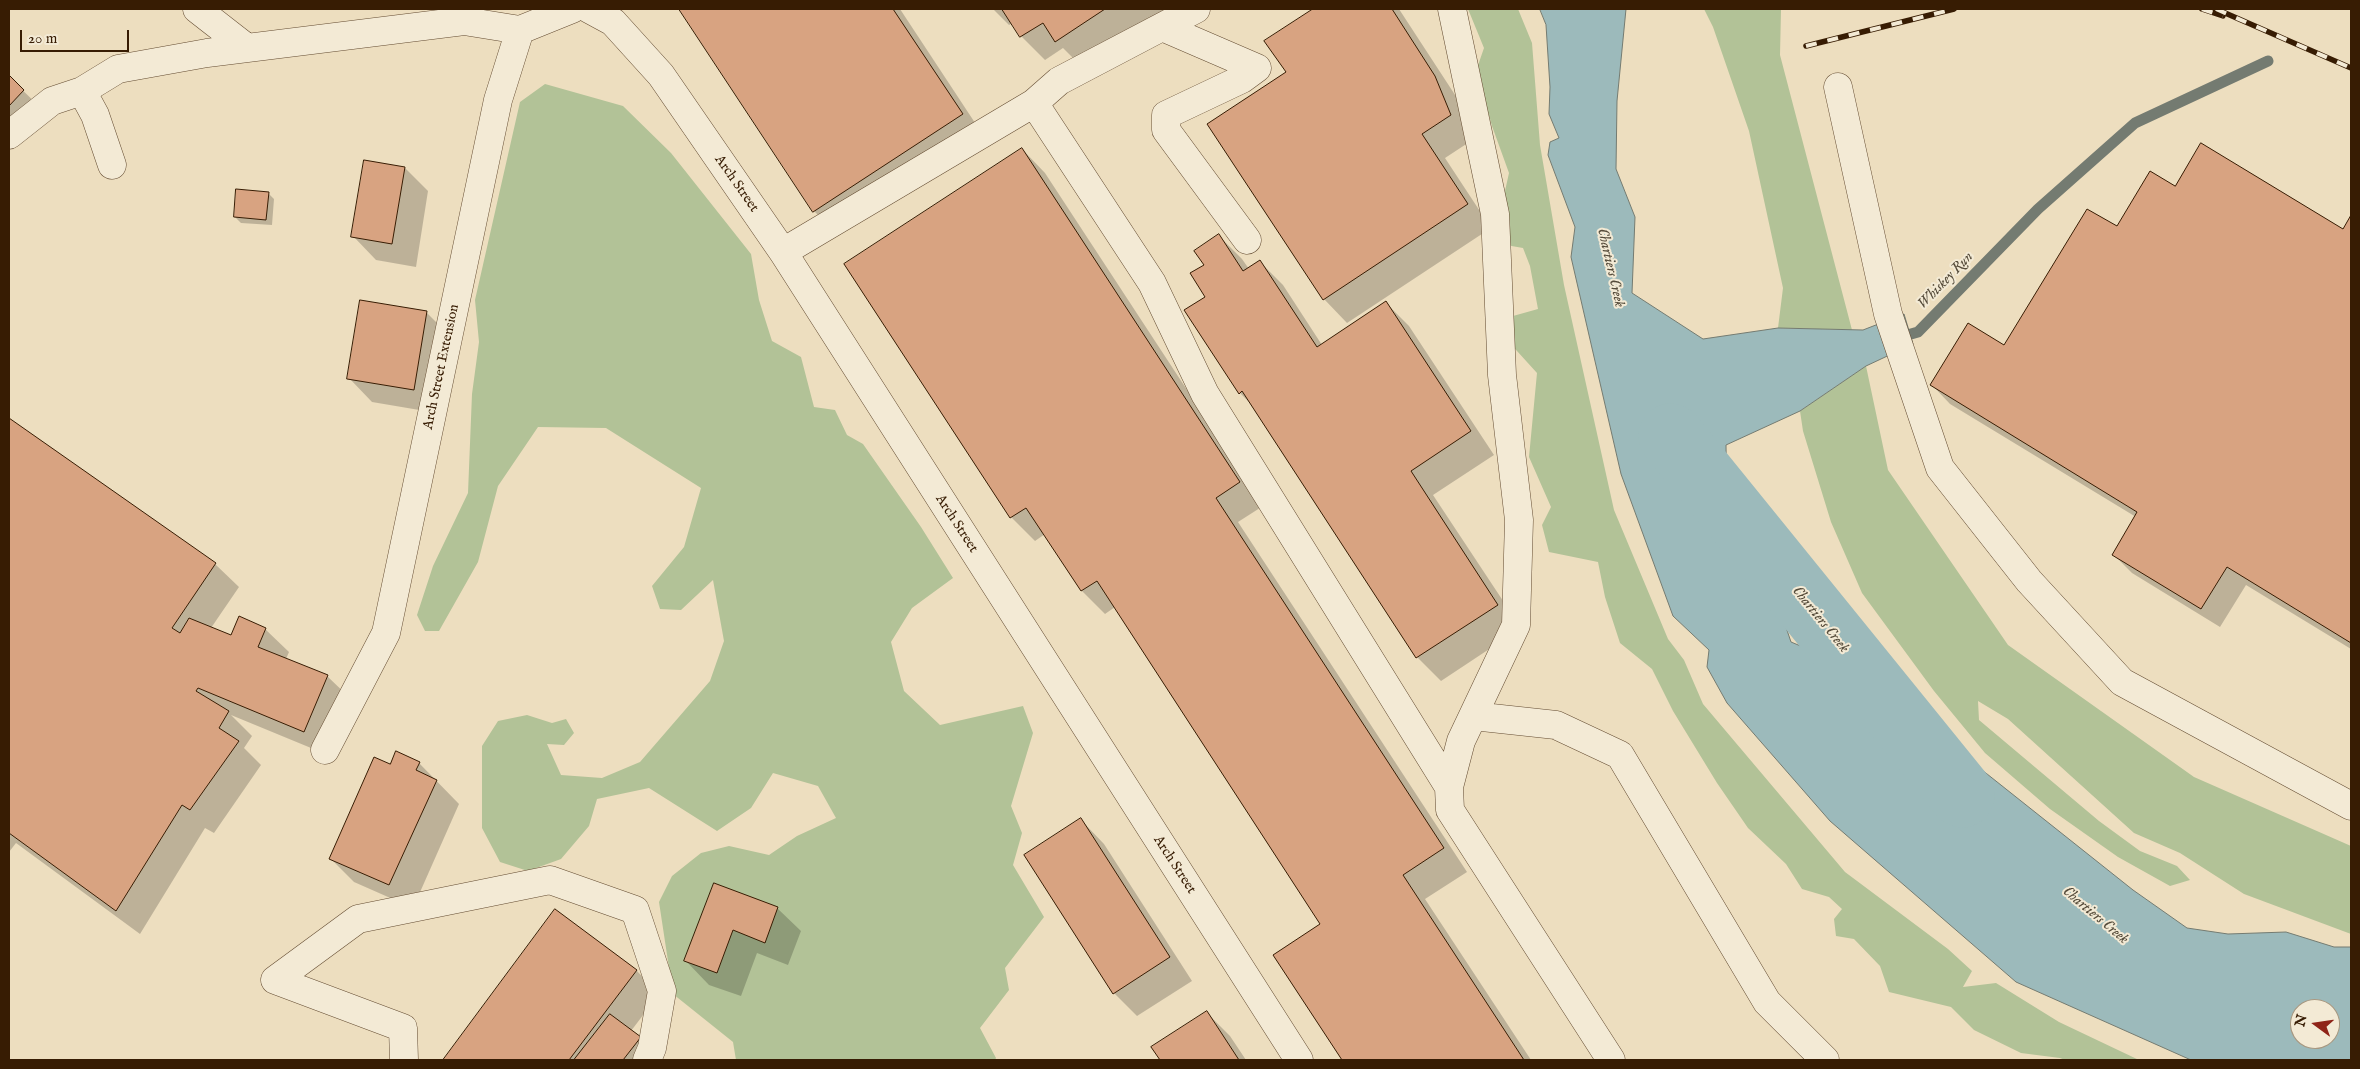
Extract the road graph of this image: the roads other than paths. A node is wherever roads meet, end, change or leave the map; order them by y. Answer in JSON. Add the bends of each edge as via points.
{"nodes":[{"id":1,"x":198,"y":9,"type":"edge"},
{"id":2,"x":572,"y":9,"type":"edge"},
{"id":3,"x":589,"y":9,"type":"edge"},
{"id":4,"x":1196,"y":9,"type":"edge"},
{"id":5,"x":1452,"y":9,"type":"edge"},
{"id":6,"x":1162,"y":27,"type":"junction"},
{"id":7,"x":520,"y":30,"type":"junction"},
{"id":8,"x":247,"y":48,"type":"junction"},
{"id":9,"x":1838,"y":87,"type":"dead end"},
{"id":10,"x":82,"y":91,"type":"junction"},
{"id":11,"x":1034,"y":103,"type":"junction"},
{"id":12,"x":9,"y":135,"type":"edge"},
{"id":13,"x":112,"y":165,"type":"dead end"},
{"id":14,"x":1247,"y":240,"type":"dead end"},
{"id":15,"x":783,"y":252,"type":"junction"},
{"id":16,"x":1473,"y":716,"type":"junction"},
{"id":17,"x":325,"y":750,"type":"dead end"},
{"id":18,"x":1450,"y":787,"type":"junction"},
{"id":19,"x":2351,"y":806,"type":"edge"},
{"id":20,"x":404,"y":1060,"type":"edge"},
{"id":21,"x":646,"y":1060,"type":"edge"},
{"id":22,"x":1298,"y":1060,"type":"edge"},
{"id":23,"x":1611,"y":1060,"type":"edge"},
{"id":24,"x":1825,"y":1060,"type":"edge"}],
"edges":[{"from":1,"to":8,"type":"street"},
{"from":2,"to":7,"type":"street"},
{"from":3,"to":15,"type":"street","name":"Arch Street","via":[[612,22],[661,75]]},
{"from":4,"to":6,"type":"street"},
{"from":5,"to":16,"type":"street","via":[[1495,214],[1502,374],[1519,520],[1516,624]]},
{"from":6,"to":11,"type":"street","via":[[1059,81]]},
{"from":6,"to":14,"type":"street","via":[[1257,68],[1242,79],[1166,114],[1166,130]]},
{"from":7,"to":8,"type":"street","via":[[464,21]]},
{"from":7,"to":17,"type":"street","name":"Arch Street Extension","via":[[498,100],[386,633]]},
{"from":8,"to":10,"type":"street","via":[[118,69]]},
{"from":9,"to":19,"type":"street","via":[[1888,314],[1940,468],[2029,581],[2122,682]]},
{"from":10,"to":12,"type":"street","via":[[52,101]]},
{"from":10,"to":13,"type":"street","via":[[95,115]]},
{"from":11,"to":15,"type":"street"},
{"from":11,"to":18,"type":"street","via":[[1152,283],[1205,394]]},
{"from":15,"to":22,"type":"street","name":"Arch Street"},
{"from":16,"to":18,"type":"street","via":[[1461,741]]},
{"from":16,"to":24,"type":"street","via":[[1556,725],[1620,755],[1766,1002]]},
{"from":18,"to":23,"type":"street","via":[[1450,810]]},
{"from":20,"to":21,"type":"street","via":[[403,1028],[275,980],[358,919],[550,880],[636,910],[662,991],[652,1048]]}]}
